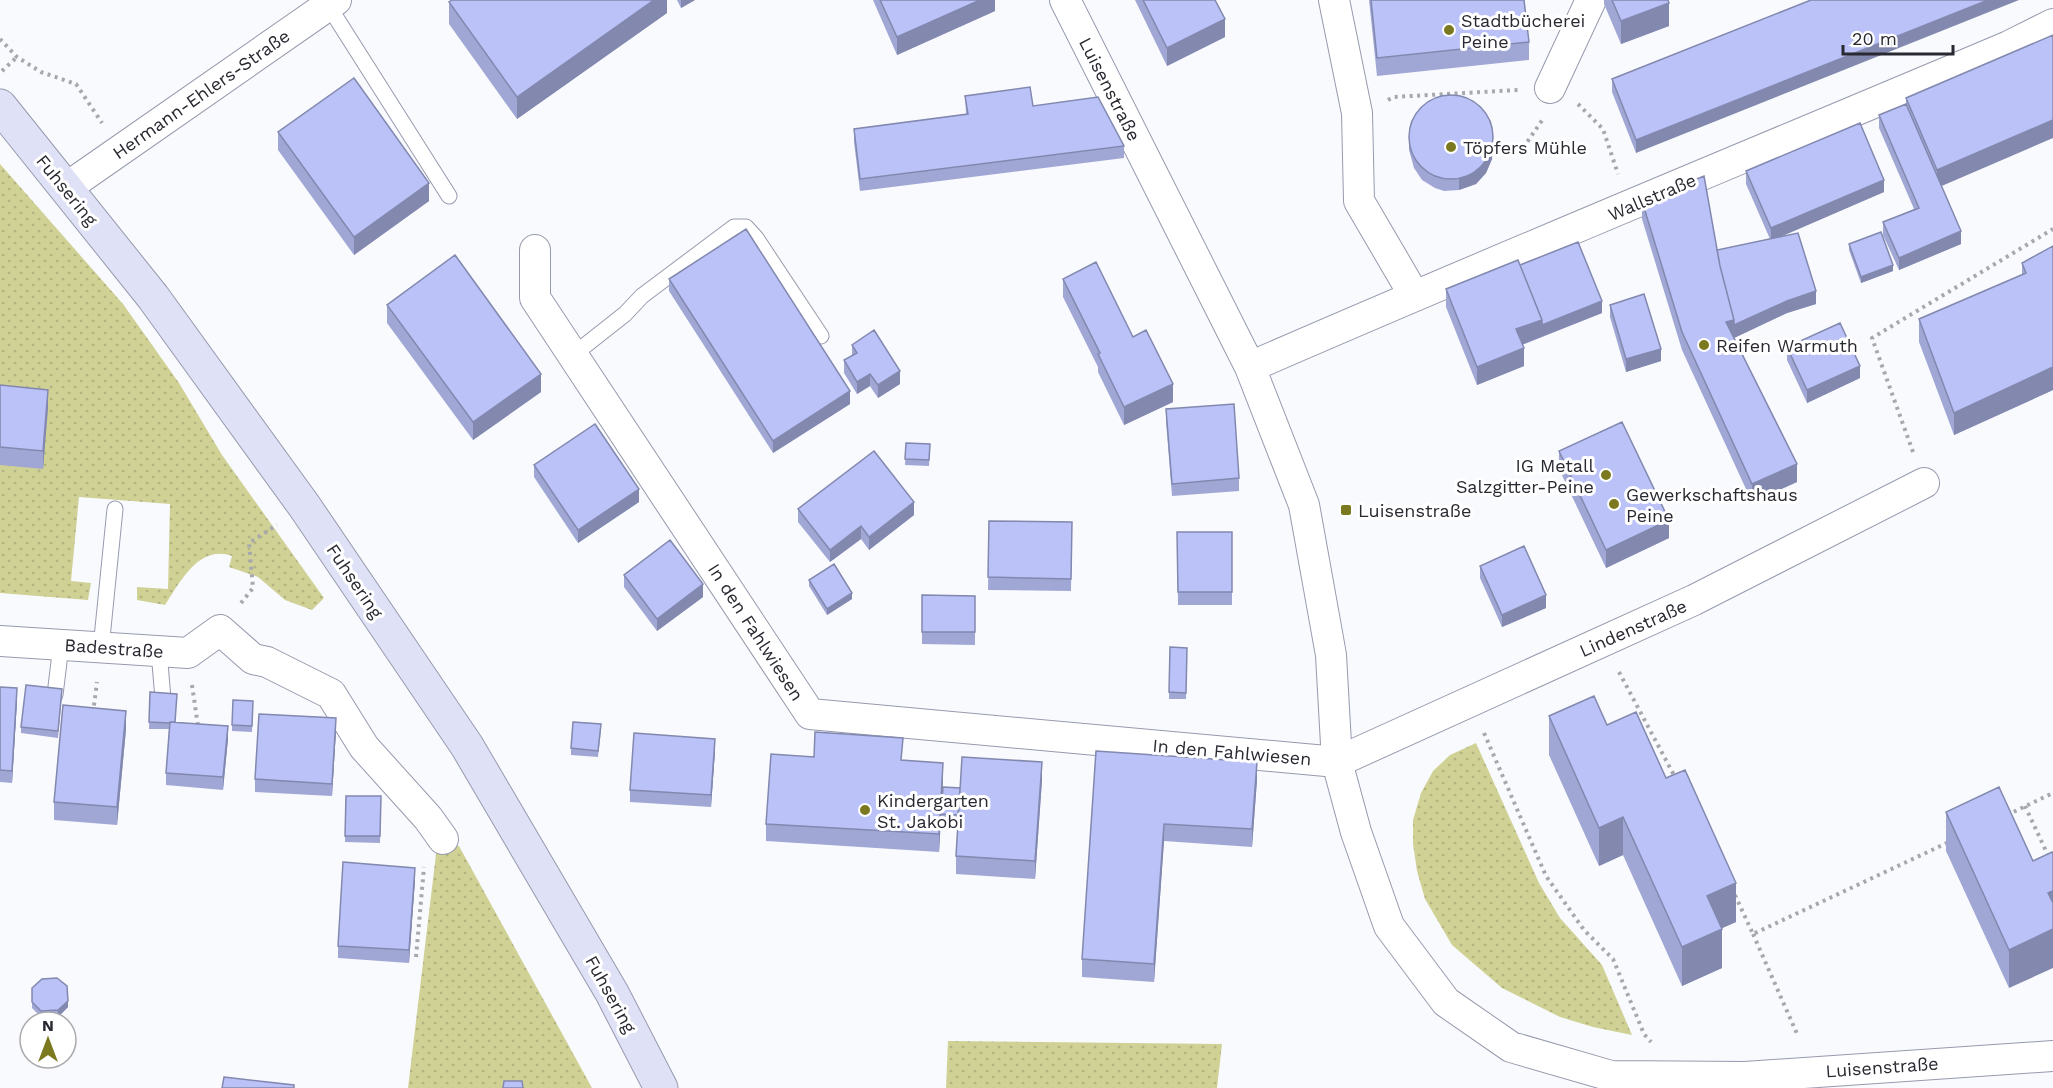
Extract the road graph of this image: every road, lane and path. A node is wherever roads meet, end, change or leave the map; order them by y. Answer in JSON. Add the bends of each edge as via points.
{"nodes":[{"id":1,"x":1065,"y":0,"type":"edge"},
{"id":2,"x":1334,"y":0,"type":"edge"},
{"id":3,"x":1591,"y":0,"type":"edge"},
{"id":4,"x":332,"y":3,"type":"edge"},
{"id":5,"x":2053,"y":24,"type":"edge"},
{"id":6,"x":0,"y":39,"type":"edge"},
{"id":7,"x":16,"y":57,"type":"junction"},
{"id":8,"x":0,"y":72,"type":"edge"},
{"id":9,"x":1393,"y":97,"type":"dead end"},
{"id":10,"x":1556,"y":102,"type":"junction"},
{"id":11,"x":0,"y":106,"type":"edge"},
{"id":12,"x":120,"y":151,"type":"junction"},
{"id":13,"x":1519,"y":154,"type":"dead end"},
{"id":14,"x":66,"y":188,"type":"junction"},
{"id":15,"x":450,"y":196,"type":"dead end"},
{"id":16,"x":1629,"y":207,"type":"junction"},
{"id":17,"x":2053,"y":229,"type":"edge"},
{"id":18,"x":535,"y":250,"type":"dead end"},
{"id":19,"x":1414,"y":295,"type":"junction"},
{"id":20,"x":821,"y":336,"type":"dead end"},
{"id":21,"x":573,"y":355,"type":"junction"},
{"id":22,"x":1250,"y":367,"type":"junction"},
{"id":23,"x":1924,"y":483,"type":"joint"},
{"id":24,"x":305,"y":507,"type":"junction"},
{"id":25,"x":115,"y":509,"type":"dead end"},
{"id":26,"x":220,"y":630,"type":"junction"},
{"id":27,"x":0,"y":641,"type":"edge"},
{"id":28,"x":1603,"y":641,"type":"junction"},
{"id":29,"x":61,"y":645,"type":"junction"},
{"id":30,"x":101,"y":648,"type":"junction"},
{"id":31,"x":159,"y":651,"type":"junction"},
{"id":32,"x":188,"y":653,"type":"junction"},
{"id":33,"x":54,"y":694,"type":"edge"},
{"id":34,"x":164,"y":699,"type":"edge"},
{"id":35,"x":1470,"y":702,"type":"junction"},
{"id":36,"x":93,"y":714,"type":"edge"},
{"id":37,"x":198,"y":726,"type":"edge"},
{"id":38,"x":1337,"y":762,"type":"junction"},
{"id":39,"x":1678,"y":784,"type":"edge"},
{"id":40,"x":2053,"y":793,"type":"edge"},
{"id":41,"x":2025,"y":806,"type":"junction"},
{"id":42,"x":2004,"y":816,"type":"edge"},
{"id":43,"x":436,"y":829,"type":"joint"},
{"id":44,"x":1951,"y":841,"type":"edge"},
{"id":45,"x":2053,"y":866,"type":"edge"},
{"id":46,"x":1734,"y":892,"type":"dead end"},
{"id":47,"x":1754,"y":934,"type":"junction"},
{"id":48,"x":416,"y":957,"type":"dead end"},
{"id":49,"x":1798,"y":1036,"type":"dead end"},
{"id":50,"x":2053,"y":1056,"type":"edge"},
{"id":51,"x":1677,"y":1076,"type":"junction"},
{"id":52,"x":662,"y":1088,"type":"edge"}],
"edges":[{"from":1,"to":22,"type":"street","name":"Luisenstraße"},
{"from":2,"to":19,"type":"street","via":[[1357,113],[1359,201]]},
{"from":3,"to":10,"type":"street"},
{"from":4,"to":12,"type":"street","name":"Hermann-Ehlers-Straße"},
{"from":4,"to":15,"type":"lane"},
{"from":5,"to":16,"type":"street","name":"Wallstraße"},
{"from":6,"to":7,"type":"path"},
{"from":7,"to":8,"type":"path"},
{"from":7,"to":12,"type":"path","via":[[41,72],[76,84]]},
{"from":9,"to":10,"type":"path"},
{"from":10,"to":13,"type":"path"},
{"from":10,"to":16,"type":"path","via":[[1603,129]]},
{"from":11,"to":14,"type":"street","name":"Fuhsering"},
{"from":12,"to":14,"type":"street","name":"Hermann-Ehlers-Straße"},
{"from":14,"to":24,"type":"street","name":"Fuhsering","via":[[153,297]]},
{"from":16,"to":19,"type":"street","name":"Wallstraße"},
{"from":17,"to":23,"type":"path","via":[[1872,338]]},
{"from":18,"to":21,"type":"street","name":"In den Fahlwiesen","via":[[535,298]]},
{"from":19,"to":22,"type":"street","name":"Wallstraße"},
{"from":20,"to":21,"type":"lane","via":[[756,238],[746,227],[734,227],[642,296]]},
{"from":21,"to":38,"type":"street","name":"In den Fahlwiesen","via":[[810,714]]},
{"from":22,"to":38,"type":"street","name":"Luisenstraße","via":[[1304,505],[1331,655]]},
{"from":23,"to":28,"type":"street","name":"Lindenstraße","via":[[1694,600]]},
{"from":24,"to":26,"type":"path","via":[[249,543],[253,588]]},
{"from":24,"to":52,"type":"street","name":"Fuhsering","via":[[467,746],[612,993]]},
{"from":25,"to":30,"type":"lane"},
{"from":26,"to":32,"type":"street","name":"Badestraße"},
{"from":26,"to":43,"type":"street","via":[[253,659],[331,694],[364,747]]},
{"from":27,"to":29,"type":"street","name":"Badestraße"},
{"from":28,"to":35,"type":"street","name":"Lindenstraße"},
{"from":28,"to":39,"type":"path"},
{"from":29,"to":30,"type":"street","name":"Badestraße"},
{"from":29,"to":33,"type":"lane"},
{"from":30,"to":31,"type":"street","name":"Badestraße"},
{"from":30,"to":36,"type":"path"},
{"from":31,"to":32,"type":"street","name":"Badestraße"},
{"from":31,"to":34,"type":"lane"},
{"from":32,"to":37,"type":"path"},
{"from":35,"to":38,"type":"street","name":"Lindenstraße"},
{"from":35,"to":51,"type":"path","via":[[1546,876],[1584,930],[1612,959],[1644,1034]]},
{"from":38,"to":51,"type":"street","name":"Luisenstraße","via":[[1356,832],[1389,926],[1446,1002],[1511,1047],[1611,1076]]},
{"from":40,"to":41,"type":"path"},
{"from":41,"to":42,"type":"path"},
{"from":41,"to":45,"type":"path"},
{"from":43,"to":48,"type":"path"},
{"from":44,"to":47,"type":"path"},
{"from":46,"to":47,"type":"path"},
{"from":47,"to":49,"type":"path"},
{"from":50,"to":51,"type":"street","name":"Luisenstraße","via":[[1745,1077]]}]}
